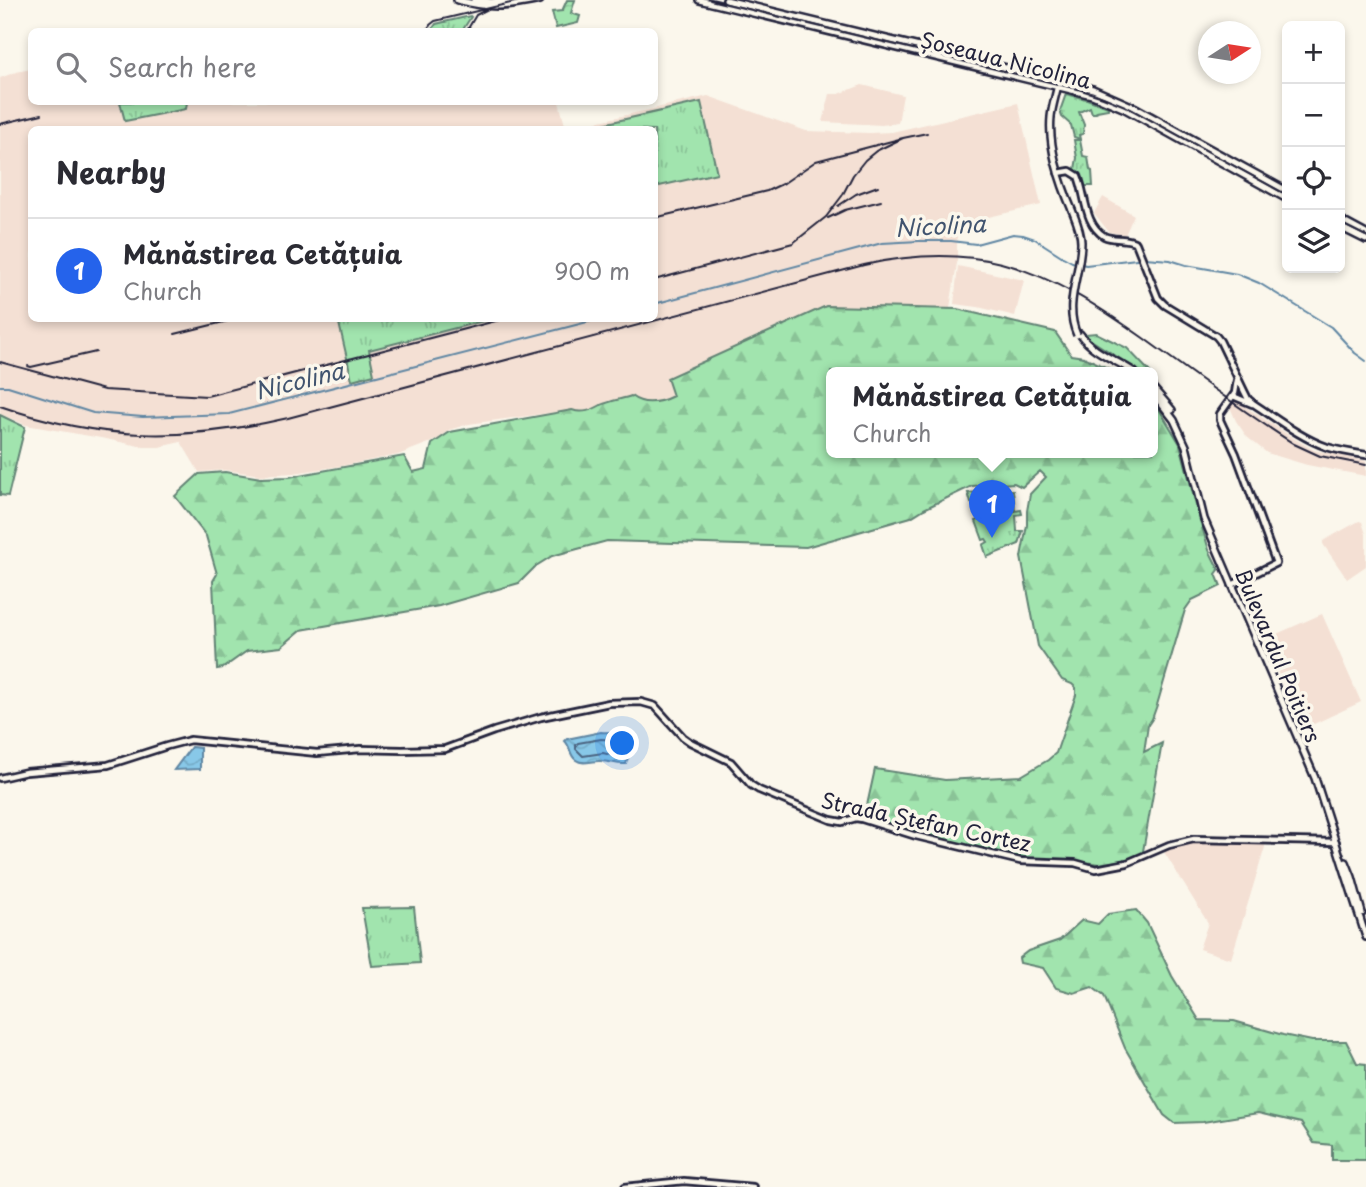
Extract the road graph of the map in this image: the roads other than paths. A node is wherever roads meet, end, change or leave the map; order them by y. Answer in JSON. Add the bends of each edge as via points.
{"nodes":[{"id":1,"x":457,"y":0,"type":"edge"},
{"id":2,"x":474,"y":0,"type":"edge"},
{"id":3,"x":511,"y":0,"type":"edge"},
{"id":4,"x":540,"y":0,"type":"edge"},
{"id":5,"x":699,"y":0,"type":"edge"},
{"id":6,"x":726,"y":0,"type":"edge"},
{"id":7,"x":1060,"y":84,"type":"junction"},
{"id":8,"x":1060,"y":173,"type":"junction"},
{"id":9,"x":1282,"y":188,"type":"edge"},
{"id":10,"x":1282,"y":196,"type":"edge"},
{"id":11,"x":1345,"y":223,"type":"edge"},
{"id":12,"x":1345,"y":229,"type":"edge"},
{"id":13,"x":1366,"y":235,"type":"edge"},
{"id":14,"x":1078,"y":334,"type":"junction"},
{"id":15,"x":1119,"y":367,"type":"edge"},
{"id":16,"x":1125,"y":367,"type":"edge"},
{"id":17,"x":1236,"y":376,"type":"junction"},
{"id":18,"x":1158,"y":397,"type":"edge"},
{"id":19,"x":1233,"y":397,"type":"junction"},
{"id":20,"x":1254,"y":404,"type":"junction"},
{"id":21,"x":1366,"y":454,"type":"edge"},
{"id":22,"x":1233,"y":585,"type":"junction"},
{"id":23,"x":0,"y":778,"type":"edge"},
{"id":24,"x":1336,"y":842,"type":"junction"},
{"id":25,"x":1366,"y":926,"type":"edge"},
{"id":26,"x":1366,"y":936,"type":"edge"},
{"id":27,"x":625,"y":1187,"type":"edge"},
{"id":28,"x":753,"y":1187,"type":"edge"}],
"edges":[{"from":1,"to":4,"type":"main road","via":[[497,7]]},
{"from":2,"to":3,"type":"main road"},
{"from":5,"to":7,"type":"main road","name":"Șoseaua Nicolina"},
{"from":6,"to":7,"type":"main road","name":"Șoseaua Nicolina"},
{"from":7,"to":8,"type":"main road","via":[[1051,125]]},
{"from":7,"to":9,"type":"main road","name":"Șoseaua Nicolina","via":[[1093,89],[1127,103]]},
{"from":7,"to":10,"type":"main road","name":"Șoseaua Nicolina","via":[[1117,105]]},
{"from":8,"to":14,"type":"main road","bridge":true,"via":[[1081,240],[1071,304]]},
{"from":8,"to":17,"type":"street","via":[[1070,171],[1078,176],[1097,230],[1109,238],[1136,243],[1158,298],[1211,332]]},
{"from":11,"to":13,"type":"main road"},
{"from":12,"to":13,"type":"main road"},
{"from":14,"to":15,"type":"main road","via":[[1092,352]]},
{"from":14,"to":16,"type":"main road"},
{"from":17,"to":19,"type":"street"},
{"from":17,"to":20,"type":"street"},
{"from":18,"to":22,"type":"main road","name":"Bulevardul Poitiers","via":[[1182,436],[1204,519]]},
{"from":19,"to":20,"type":"street"},
{"from":19,"to":22,"type":"street","via":[[1220,420],[1276,563]]},
{"from":20,"to":21,"type":"street","via":[[1323,446]]},
{"from":22,"to":24,"type":"main road","name":"Bulevardul Poitiers","via":[[1315,778]]},
{"from":22,"to":25,"type":"main road","name":"Bulevardul Poitiers","via":[[1318,777]]},
{"from":23,"to":24,"type":"street","name":"Strada Ștefan Cortez","via":[[108,765],[190,740],[317,753],[360,748],[436,750],[541,717],[609,703],[644,702],[655,706],[690,742],[732,762],[751,785],[823,818],[839,822],[862,819],[1013,859],[1096,869],[1194,839]]},
{"from":24,"to":26,"type":"main road","name":"Bulevardul Poitiers"},
{"from":27,"to":28,"type":"street","via":[[684,1181]]}]}
